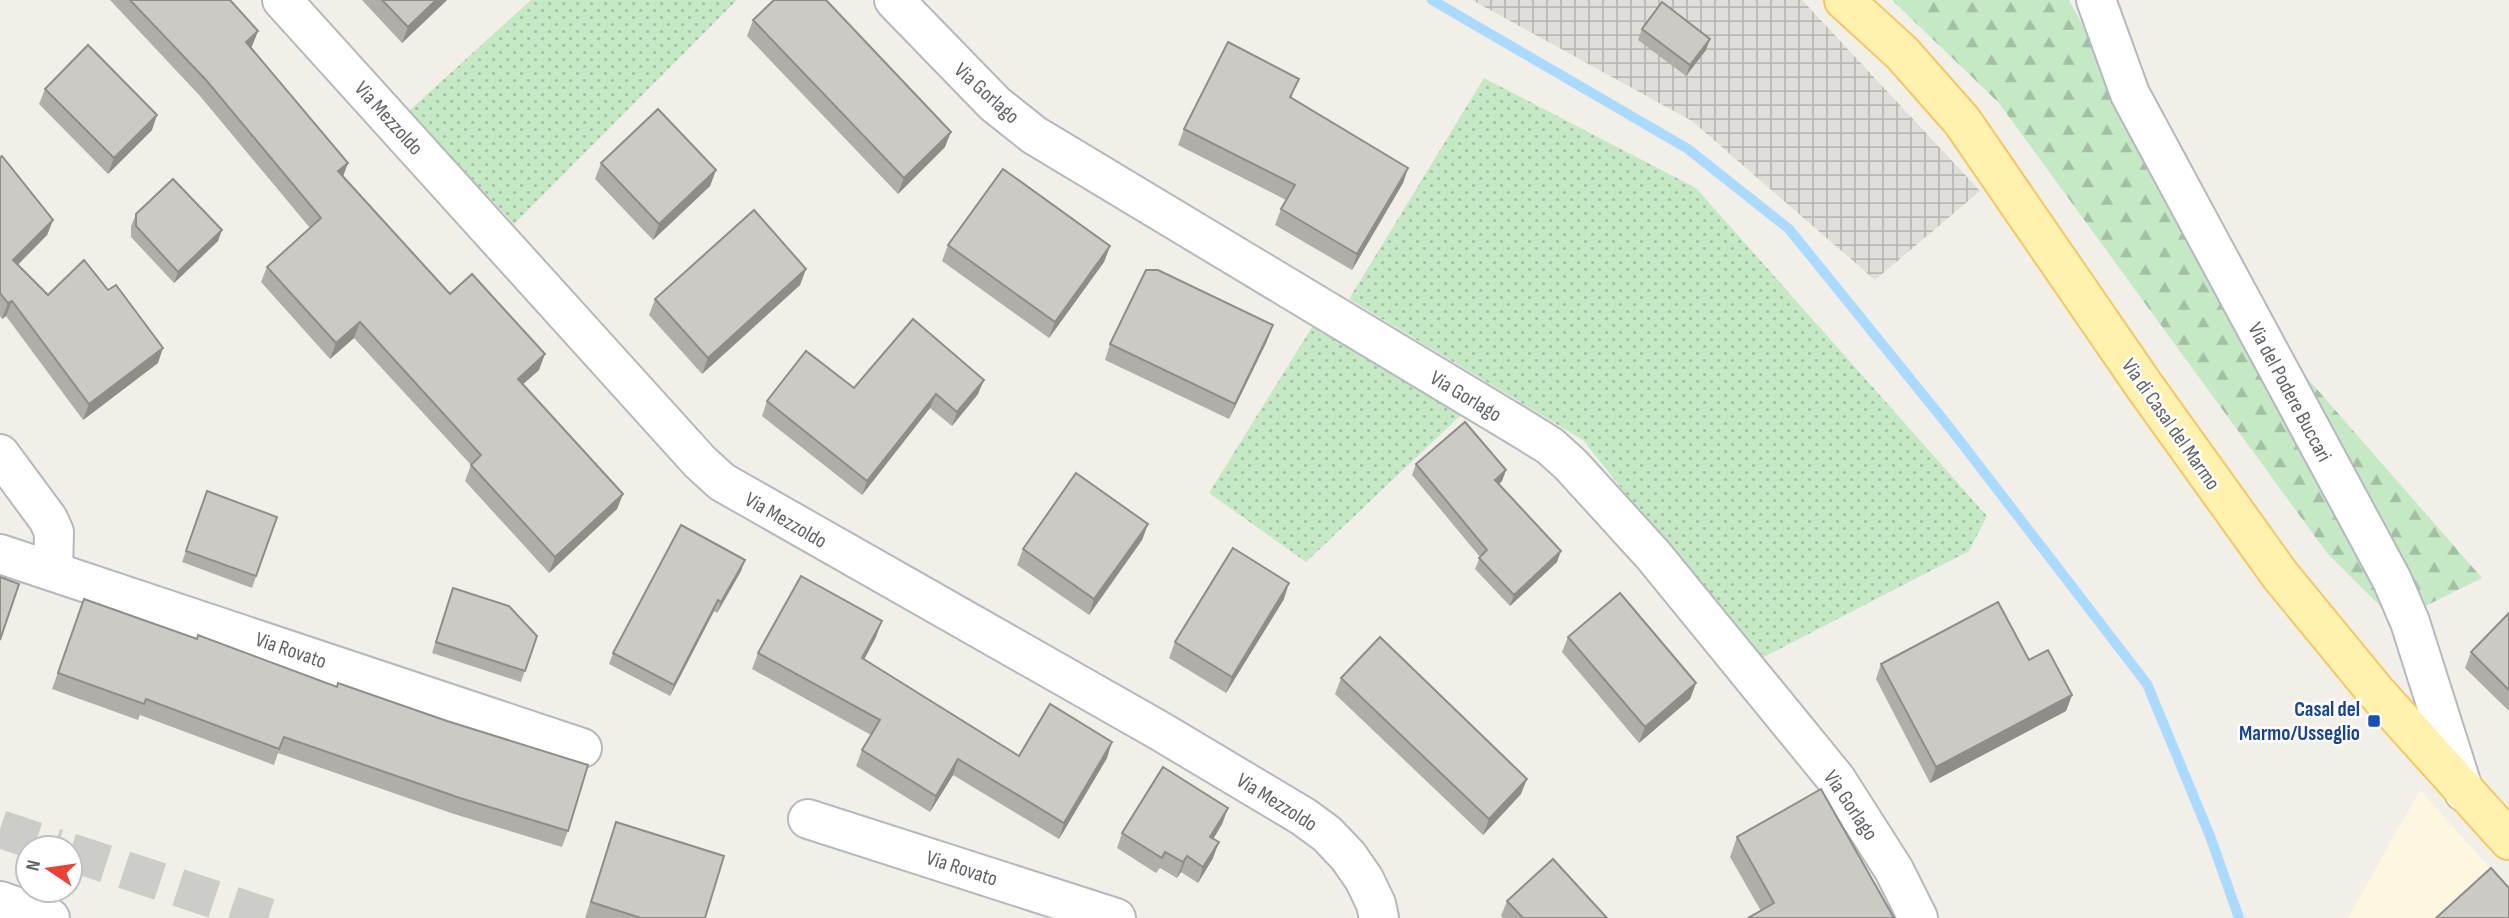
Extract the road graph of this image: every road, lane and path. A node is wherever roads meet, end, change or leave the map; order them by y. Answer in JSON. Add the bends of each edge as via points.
{"nodes":[{"id":1,"x":282,"y":0,"type":"edge"},
{"id":2,"x":894,"y":0,"type":"edge"},
{"id":3,"x":1844,"y":0,"type":"edge"},
{"id":4,"x":2096,"y":0,"type":"edge"},
{"id":5,"x":0,"y":454,"type":"edge"},
{"id":6,"x":0,"y":554,"type":"edge"},
{"id":7,"x":53,"y":570,"type":"junction"},
{"id":8,"x":582,"y":748,"type":"dead end"},
{"id":9,"x":2465,"y":792,"type":"junction"},
{"id":10,"x":808,"y":819,"type":"dead end"},
{"id":11,"x":2509,"y":840,"type":"edge"},
{"id":12,"x":0,"y":901,"type":"edge"},
{"id":13,"x":50,"y":918,"type":"edge"},
{"id":14,"x":1116,"y":918,"type":"edge"},
{"id":15,"x":1379,"y":918,"type":"edge"},
{"id":16,"x":1918,"y":918,"type":"edge"}],
"edges":[{"from":1,"to":15,"type":"street","name":"Via Mezzoldo","via":[[710,472],[745,497],[1304,817],[1348,856],[1364,879]]},
{"from":2,"to":16,"type":"street","name":"Via Gorlago","via":[[995,104],[1034,135],[1534,436],[1571,465],[1653,555],[1836,779],[1895,870]]},
{"from":3,"to":9,"type":"main road","name":"Via di Casal del Marmo","via":[[1902,53],[1962,121],[2144,387],[2280,575]]},
{"from":4,"to":9,"type":"street","name":"Via del Podere Buccari","via":[[2130,94],[2392,580]]},
{"from":5,"to":7,"type":"street","via":[[54,532]]},
{"from":6,"to":7,"type":"street","name":"Via Rovato"},
{"from":7,"to":8,"type":"street","name":"Via Rovato"},
{"from":9,"to":11,"type":"main road","name":"Via di Casal del Marmo"},
{"from":10,"to":14,"type":"street","name":"Via Rovato"},
{"from":12,"to":13,"type":"street"}]}
